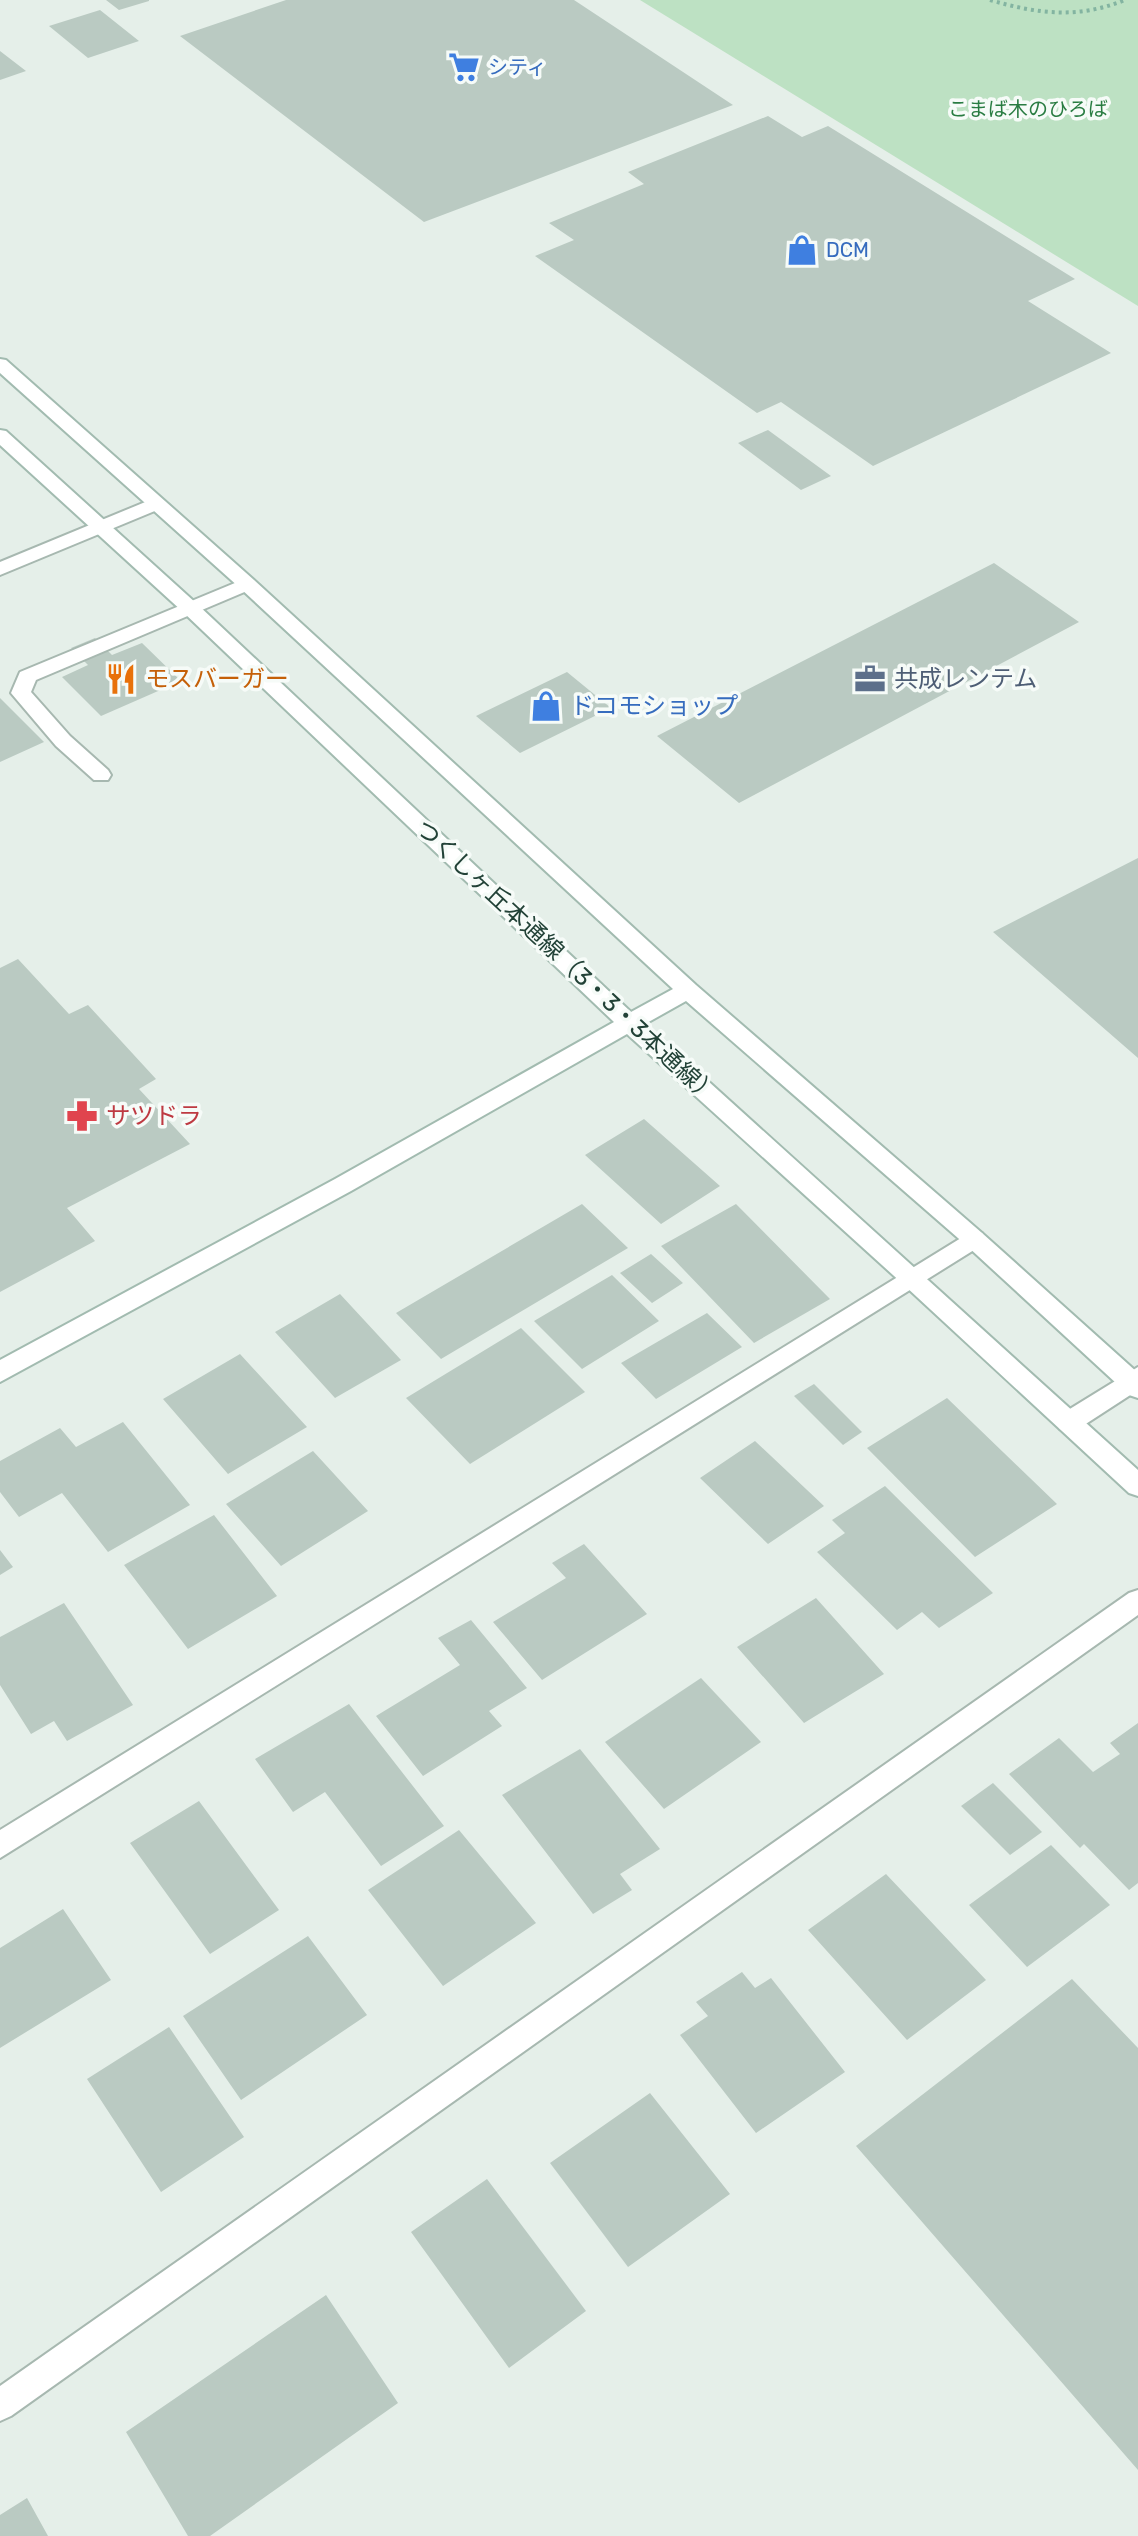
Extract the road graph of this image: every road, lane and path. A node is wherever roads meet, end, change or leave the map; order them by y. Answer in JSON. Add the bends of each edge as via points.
{"nodes":[{"id":1,"x":990,"y":0,"type":"edge"},
{"id":2,"x":1125,"y":0,"type":"edge"},
{"id":3,"x":2,"y":369,"type":"edge"},
{"id":4,"x":0,"y":435,"type":"edge"},
{"id":5,"x":155,"y":504,"type":"junction"},
{"id":6,"x":100,"y":527,"type":"junction"},
{"id":7,"x":0,"y":569,"type":"edge"},
{"id":8,"x":247,"y":584,"type":"junction"},
{"id":9,"x":190,"y":608,"type":"junction"},
{"id":10,"x":101,"y":775,"type":"dead end"},
{"id":11,"x":688,"y":990,"type":"junction"},
{"id":12,"x":629,"y":1023,"type":"junction"},
{"id":13,"x":974,"y":1239,"type":"junction"},
{"id":14,"x":913,"y":1278,"type":"junction"},
{"id":15,"x":0,"y":1372,"type":"edge"},
{"id":16,"x":1136,"y":1382,"type":"edge"},
{"id":17,"x":1069,"y":1422,"type":"junction"},
{"id":18,"x":1138,"y":1486,"type":"edge"},
{"id":19,"x":1138,"y":1601,"type":"edge"},
{"id":20,"x":0,"y":1845,"type":"edge"},
{"id":21,"x":0,"y":2405,"type":"edge"}],
"edges":[{"from":1,"to":2,"type":"path","via":[[1048,16],[1073,15]]},
{"from":3,"to":5,"type":"street"},
{"from":4,"to":6,"type":"street","name":"つくしヶ丘本通線（3・3・3本通線）"},
{"from":5,"to":6,"type":"street"},
{"from":5,"to":8,"type":"street"},
{"from":6,"to":7,"type":"street"},
{"from":6,"to":9,"type":"street","name":"つくしヶ丘本通線（3・3・3本通線）"},
{"from":8,"to":9,"type":"street"},
{"from":8,"to":11,"type":"street"},
{"from":9,"to":10,"type":"street","via":[[27,676],[21,693]]},
{"from":9,"to":12,"type":"street","name":"つくしヶ丘本通線（3・3・3本通線）"},
{"from":11,"to":12,"type":"street"},
{"from":11,"to":13,"type":"street"},
{"from":12,"to":14,"type":"street","name":"つくしヶ丘本通線（3・3・3本通線）"},
{"from":12,"to":15,"type":"street"},
{"from":13,"to":14,"type":"street"},
{"from":13,"to":16,"type":"street"},
{"from":14,"to":17,"type":"street","name":"つくしヶ丘本通線（3・3・3本通線）"},
{"from":14,"to":20,"type":"street"},
{"from":16,"to":17,"type":"street"},
{"from":17,"to":18,"type":"street","name":"つくしヶ丘本通線（3・3・3本通線）"},
{"from":19,"to":21,"type":"street"}]}
